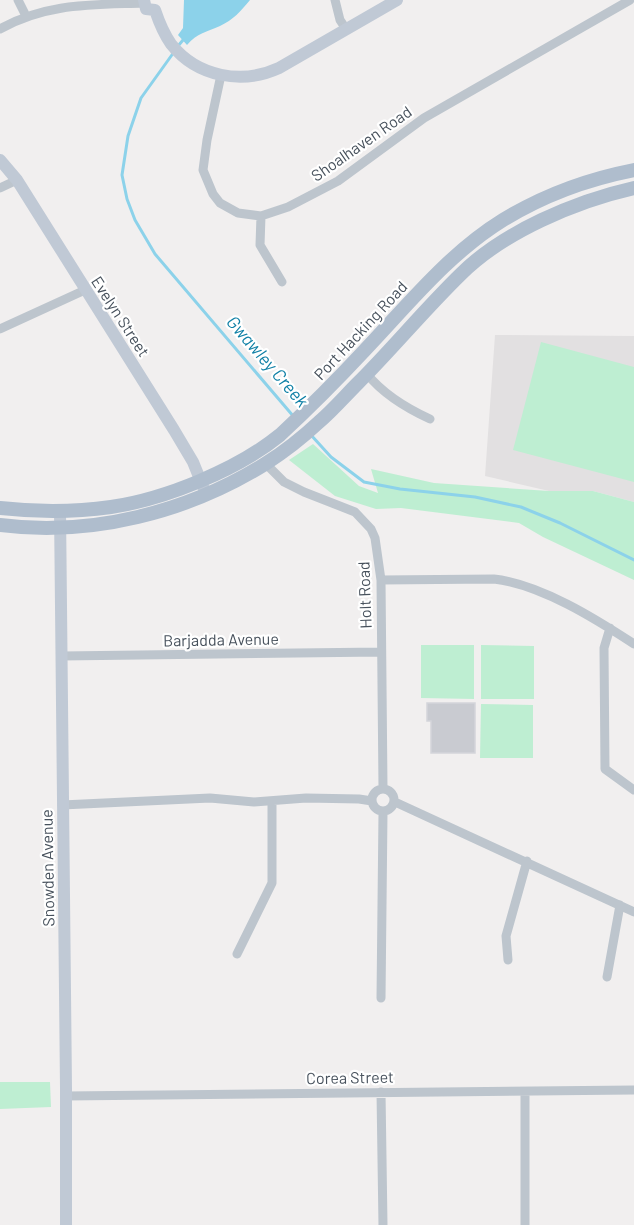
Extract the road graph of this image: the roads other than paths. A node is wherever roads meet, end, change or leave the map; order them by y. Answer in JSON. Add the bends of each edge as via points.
{"nodes":[{"id":1,"x":18,"y":0,"type":"edge"},
{"id":2,"x":334,"y":0,"type":"edge"},
{"id":3,"x":397,"y":0,"type":"edge"},
{"id":4,"x":630,"y":0,"type":"edge"},
{"id":5,"x":144,"y":1,"type":"edge"},
{"id":6,"x":157,"y":5,"type":"edge"},
{"id":7,"x":26,"y":16,"type":"junction"},
{"id":8,"x":346,"y":29,"type":"junction"},
{"id":9,"x":0,"y":30,"type":"edge"},
{"id":10,"x":221,"y":75,"type":"junction"},
{"id":11,"x":0,"y":160,"type":"edge"},
{"id":12,"x":634,"y":170,"type":"edge"},
{"id":13,"x":17,"y":180,"type":"junction"},
{"id":14,"x":0,"y":188,"type":"edge"},
{"id":15,"x":634,"y":188,"type":"edge"},
{"id":16,"x":261,"y":216,"type":"junction"},
{"id":17,"x":282,"y":282,"type":"dead end"},
{"id":18,"x":85,"y":290,"type":"junction"},
{"id":19,"x":0,"y":329,"type":"edge"},
{"id":20,"x":367,"y":374,"type":"junction"},
{"id":21,"x":430,"y":418,"type":"dead end"},
{"id":22,"x":266,"y":464,"type":"junction"},
{"id":23,"x":202,"y":480,"type":"junction"},
{"id":24,"x":206,"y":494,"type":"junction"},
{"id":25,"x":0,"y":508,"type":"edge"},
{"id":26,"x":60,"y":510,"type":"junction"},
{"id":27,"x":0,"y":525,"type":"edge"},
{"id":28,"x":60,"y":527,"type":"junction"},
{"id":29,"x":381,"y":580,"type":"junction"},
{"id":30,"x":610,"y":628,"type":"junction"},
{"id":31,"x":634,"y":644,"type":"edge"},
{"id":32,"x":381,"y":652,"type":"junction"},
{"id":33,"x":62,"y":656,"type":"junction"},
{"id":34,"x":383,"y":789,"type":"junction"},
{"id":35,"x":634,"y":790,"type":"edge"},
{"id":36,"x":272,"y":801,"type":"junction"},
{"id":37,"x":372,"y":801,"type":"junction"},
{"id":38,"x":395,"y":802,"type":"junction"},
{"id":39,"x":62,"y":805,"type":"junction"},
{"id":40,"x":383,"y":812,"type":"junction"},
{"id":41,"x":527,"y":861,"type":"junction"},
{"id":42,"x":620,"y":905,"type":"junction"},
{"id":43,"x":634,"y":912,"type":"edge"},
{"id":44,"x":237,"y":954,"type":"dead end"},
{"id":45,"x":508,"y":960,"type":"dead end"},
{"id":46,"x":607,"y":977,"type":"dead end"},
{"id":47,"x":381,"y":998,"type":"dead end"},
{"id":48,"x":634,"y":1090,"type":"edge"},
{"id":49,"x":381,"y":1092,"type":"junction"},
{"id":50,"x":525,"y":1092,"type":"junction"},
{"id":51,"x":66,"y":1096,"type":"junction"},
{"id":52,"x":66,"y":1225,"type":"edge"},
{"id":53,"x":383,"y":1225,"type":"edge"},
{"id":54,"x":525,"y":1225,"type":"edge"}],
"edges":[{"from":1,"to":7,"type":"street"},
{"from":2,"to":8,"type":"street"},
{"from":3,"to":8,"type":"street"},
{"from":4,"to":16,"type":"street","name":"Shoalhaven Road","via":[[424,118],[338,181]]},
{"from":5,"to":6,"type":"street","via":[[146,9]]},
{"from":5,"to":7,"type":"street","via":[[70,6]]},
{"from":6,"to":10,"type":"street","via":[[171,43],[181,54],[197,66]]},
{"from":7,"to":9,"type":"street"},
{"from":8,"to":10,"type":"street","via":[[269,72],[248,77]]},
{"from":10,"to":16,"type":"street","via":[[203,170],[220,203],[238,213]]},
{"from":11,"to":13,"type":"street","name":"Evelyn Street"},
{"from":12,"to":23,"type":"main road","name":"Port Hacking Road","via":[[540,200],[501,221],[413,296],[365,351],[280,435]]},
{"from":13,"to":14,"type":"street"},
{"from":13,"to":18,"type":"street","name":"Evelyn Street"},
{"from":15,"to":20,"type":"main road","name":"Port Hacking Road","via":[[586,201],[496,246],[462,273]]},
{"from":16,"to":17,"type":"street","via":[[260,245]]},
{"from":18,"to":19,"type":"street"},
{"from":18,"to":23,"type":"street","name":"Evelyn Street"},
{"from":20,"to":21,"type":"street","via":[[401,404]]},
{"from":20,"to":22,"type":"main road","name":"Port Hacking Road","via":[[319,422]]},
{"from":22,"to":24,"type":"main road","name":"Port Hacking Road"},
{"from":22,"to":29,"type":"street","name":"Holt Road","via":[[284,482],[363,518],[375,538]]},
{"from":23,"to":24,"type":"street","name":"Evelyn Street"},
{"from":23,"to":26,"type":"main road","name":"Port Hacking Road","via":[[113,507]]},
{"from":24,"to":28,"type":"main road","name":"Port Hacking Road","via":[[143,516]]},
{"from":25,"to":26,"type":"main road","name":"Port Hacking Road"},
{"from":26,"to":28,"type":"street","name":"Snowden Avenue"},
{"from":27,"to":28,"type":"main road","name":"Port Hacking Road"},
{"from":28,"to":33,"type":"street","name":"Snowden Avenue"},
{"from":29,"to":30,"type":"street","via":[[510,581]]},
{"from":29,"to":32,"type":"street","name":"Holt Road"},
{"from":30,"to":31,"type":"street"},
{"from":30,"to":35,"type":"street","via":[[604,648],[605,769]]},
{"from":32,"to":33,"type":"street","name":"Barjadda Avenue"},
{"from":32,"to":34,"type":"street","name":"Holt Road"},
{"from":33,"to":39,"type":"street","name":"Snowden Avenue"},
{"from":34,"to":37,"type":"street","via":[[375,792]]},
{"from":34,"to":38,"type":"street","via":[[392,792]]},
{"from":36,"to":37,"type":"street"},
{"from":36,"to":39,"type":"street","via":[[210,798]]},
{"from":36,"to":44,"type":"street","via":[[272,883]]},
{"from":37,"to":40,"type":"street"},
{"from":38,"to":40,"type":"street"},
{"from":38,"to":41,"type":"street"},
{"from":39,"to":51,"type":"street","name":"Snowden Avenue"},
{"from":40,"to":47,"type":"street"},
{"from":41,"to":42,"type":"street"},
{"from":41,"to":45,"type":"street","via":[[506,936]]},
{"from":42,"to":43,"type":"street"},
{"from":42,"to":46,"type":"street"},
{"from":48,"to":50,"type":"street","name":"Corea Street"},
{"from":49,"to":50,"type":"street","name":"Corea Street"},
{"from":49,"to":51,"type":"street","name":"Corea Street"},
{"from":49,"to":53,"type":"street"},
{"from":50,"to":54,"type":"street"},
{"from":51,"to":52,"type":"street","name":"Snowden Avenue"}]}
